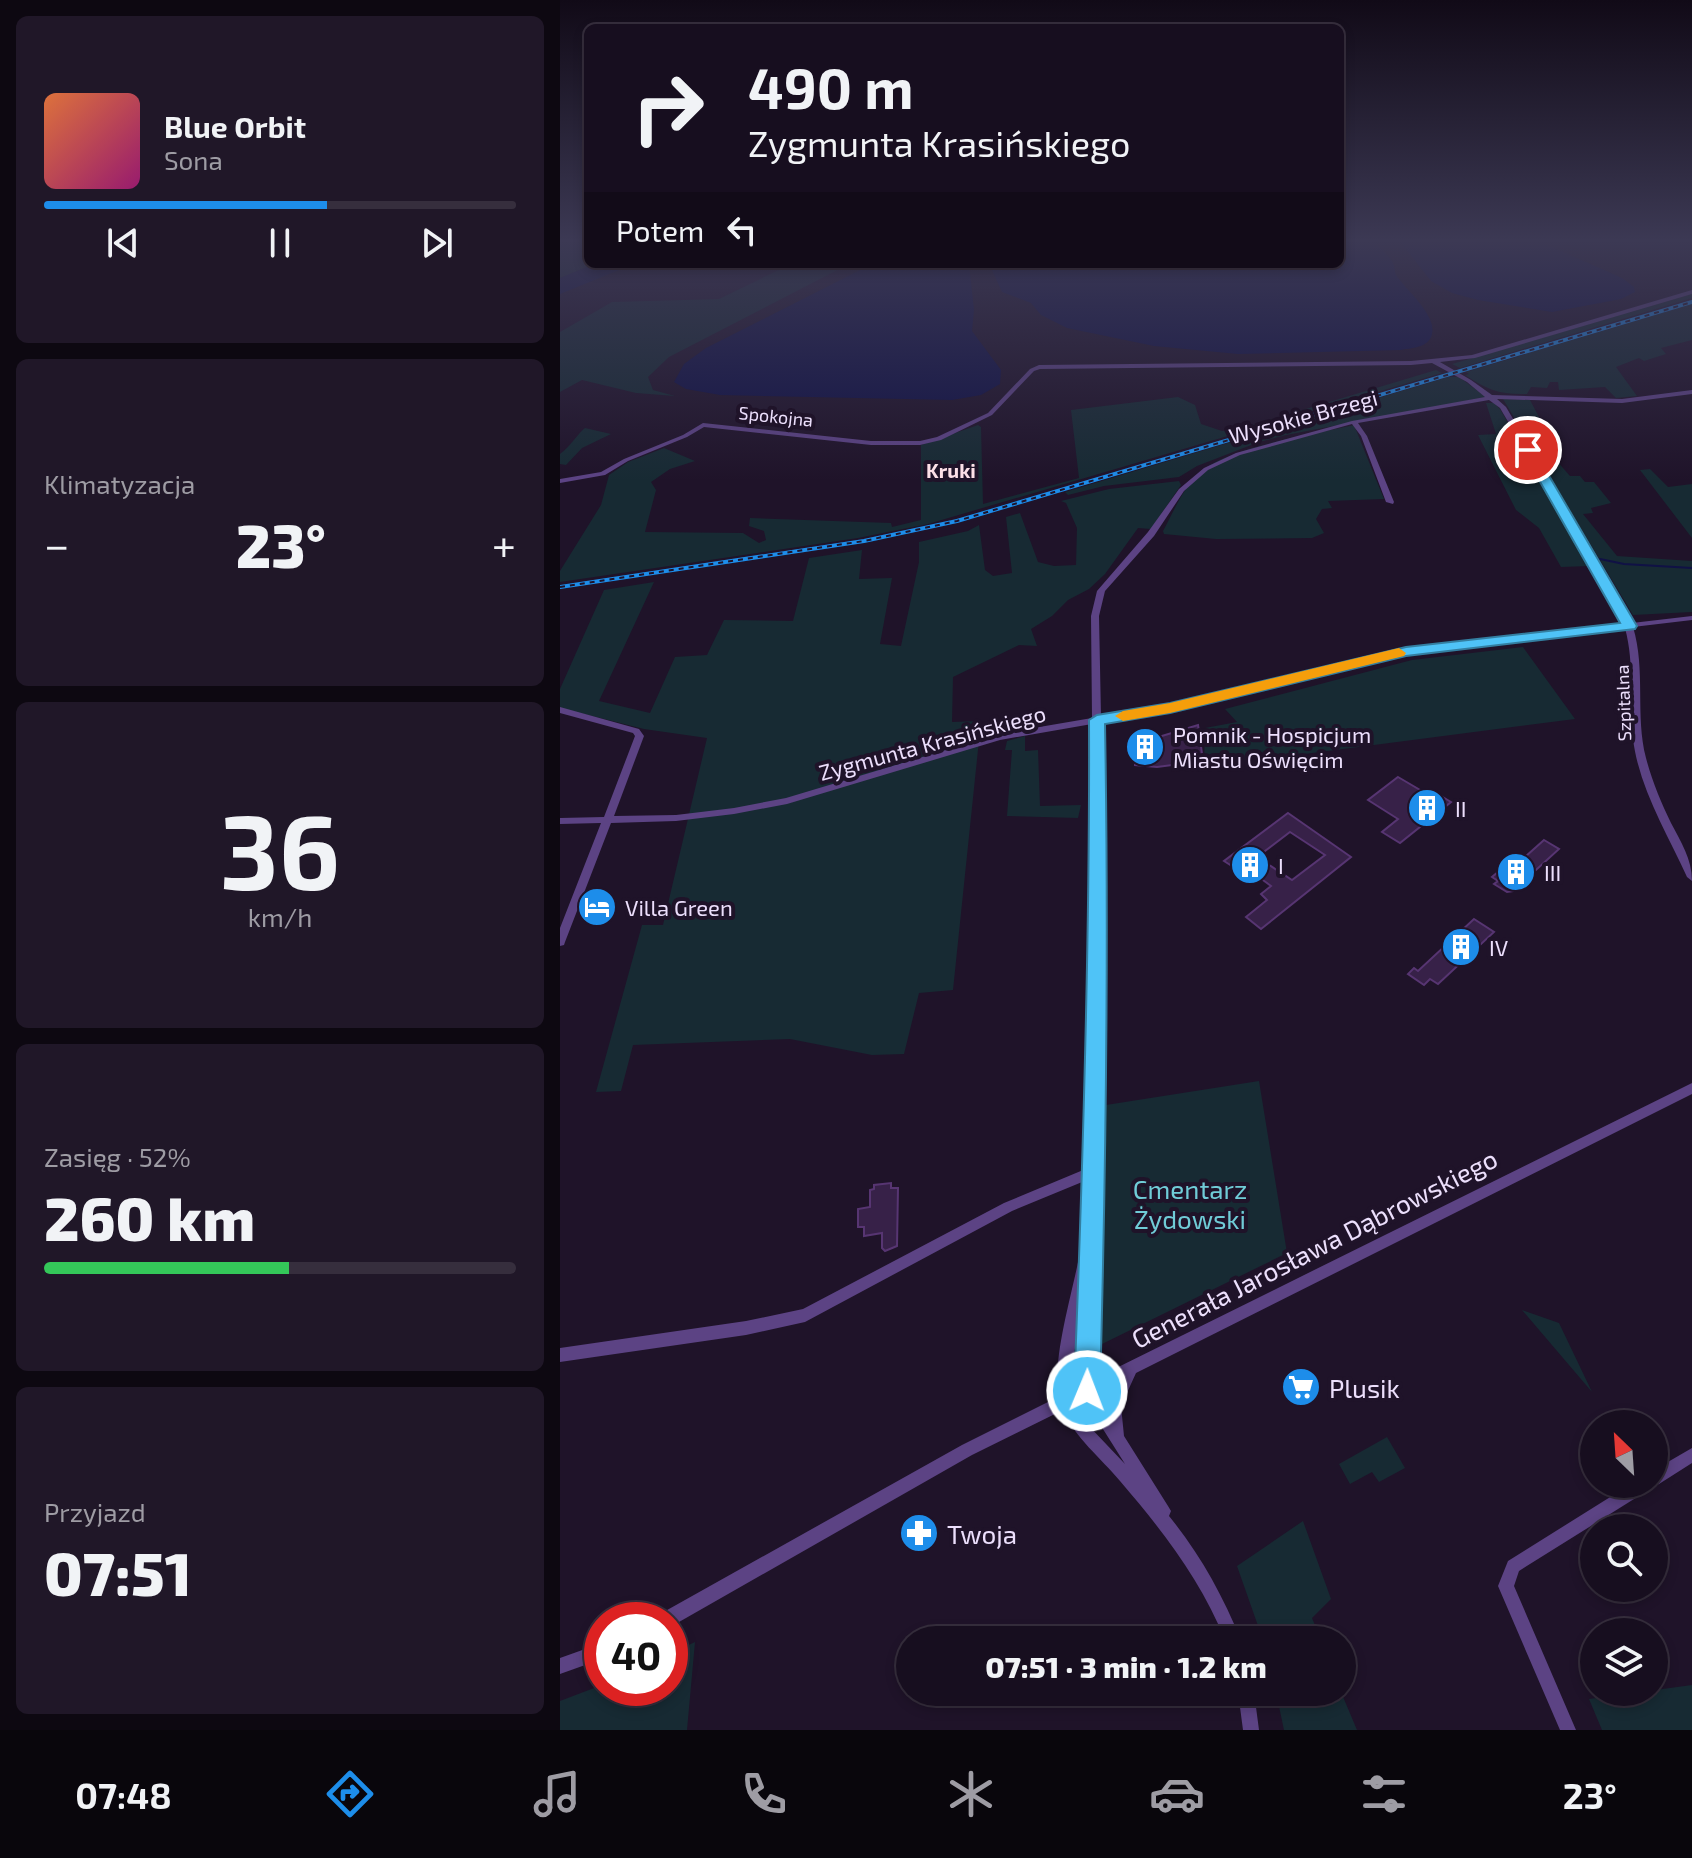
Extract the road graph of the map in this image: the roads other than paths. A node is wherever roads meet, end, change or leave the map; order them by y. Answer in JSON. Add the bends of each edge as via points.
{"nodes":[{"id":1,"x":1599,"y":320,"type":"edge"},
{"id":2,"x":1435,"y":362,"type":"junction"},
{"id":3,"x":1692,"y":392,"type":"edge"},
{"id":4,"x":1494,"y":397,"type":"junction"},
{"id":5,"x":1354,"y":422,"type":"junction"},
{"id":6,"x":560,"y":481,"type":"edge"},
{"id":7,"x":1390,"y":502,"type":"dead end"},
{"id":8,"x":1692,"y":618,"type":"edge"},
{"id":9,"x":1629,"y":626,"type":"junction"},
{"id":10,"x":560,"y":710,"type":"edge"},
{"id":11,"x":1097,"y":720,"type":"junction"},
{"id":12,"x":606,"y":820,"type":"junction"},
{"id":13,"x":560,"y":821,"type":"edge"},
{"id":14,"x":1692,"y":877,"type":"edge"},
{"id":15,"x":562,"y":928,"type":"edge"},
{"id":16,"x":560,"y":942,"type":"edge"},
{"id":17,"x":1692,"y":1088,"type":"edge"},
{"id":18,"x":1094,"y":1171,"type":"junction"},
{"id":19,"x":1090,"y":1237,"type":"junction"},
{"id":20,"x":560,"y":1355,"type":"edge"},
{"id":21,"x":1130,"y":1370,"type":"junction"},
{"id":22,"x":1087,"y":1391,"type":"junction"},
{"id":23,"x":1066,"y":1401,"type":"junction"},
{"id":24,"x":1117,"y":1439,"type":"junction"},
{"id":25,"x":1692,"y":1455,"type":"edge"},
{"id":26,"x":1668,"y":1470,"type":"edge"},
{"id":27,"x":1622,"y":1498,"type":"edge"},
{"id":28,"x":1177,"y":1536,"type":"junction"},
{"id":29,"x":688,"y":1607,"type":"edge"},
{"id":30,"x":1227,"y":1626,"type":"edge"},
{"id":31,"x":584,"y":1657,"type":"edge"},
{"id":32,"x":560,"y":1666,"type":"edge"},
{"id":33,"x":1248,"y":1706,"type":"edge"},
{"id":34,"x":1251,"y":1730,"type":"edge"},
{"id":35,"x":1568,"y":1730,"type":"edge"}],
"edges":[{"from":1,"to":2,"type":"street","via":[[1473,357]]},
{"from":2,"to":4,"type":"street","name":"Szpitalna"},
{"from":2,"to":6,"type":"street","name":"Spokojna","via":[[1039,367],[990,414],[939,439],[871,443],[709,425],[603,474]]},
{"from":3,"to":4,"type":"street","name":"Wysokie Brzegi","via":[[1614,401]]},
{"from":4,"to":5,"type":"street","name":"Wysokie Brzegi"},
{"from":4,"to":9,"type":"street","name":"Szpitalna"},
{"from":5,"to":7,"type":"street"},
{"from":5,"to":11,"type":"street","name":"Wysokie Brzegi","via":[[1238,454],[1206,469],[1181,490],[1098,598]]},
{"from":8,"to":9,"type":"street","name":"Zygmunta Krasińskiego"},
{"from":9,"to":11,"type":"street","name":"Zygmunta Krasińskiego","via":[[1406,651],[1170,708]]},
{"from":9,"to":14,"type":"street","name":"Szpitalna","via":[[1637,655],[1642,758]]},
{"from":10,"to":12,"type":"street","via":[[639,733]]},
{"from":11,"to":12,"type":"street","name":"Zygmunta Krasińskiego","via":[[999,737],[787,801],[686,817]]},
{"from":11,"to":18,"type":"street","name":"Wysokie Brzegi"},
{"from":12,"to":13,"type":"street","name":"Zygmunta Krasińskiego"},
{"from":12,"to":15,"type":"street"},
{"from":15,"to":16,"type":"street"},
{"from":17,"to":21,"type":"street","name":"Generała Jarosława Dąbrowskiego"},
{"from":18,"to":19,"type":"street","name":"Wysokie Brzegi"},
{"from":18,"to":20,"type":"street","via":[[1008,1207],[805,1315]]},
{"from":19,"to":22,"type":"street","name":"Wysokie Brzegi"},
{"from":19,"to":23,"type":"street","name":"Wysokie Brzegi"},
{"from":21,"to":22,"type":"street","name":"Generała Jarosława Dąbrowskiego"},
{"from":21,"to":24,"type":"street","via":[[1114,1406]]},
{"from":22,"to":23,"type":"street","name":"Generała Jarosława Dąbrowskiego"},
{"from":22,"to":24,"type":"street"},
{"from":23,"to":28,"type":"street"},
{"from":23,"to":29,"type":"street","name":"Generała Jarosława Dąbrowskiego","via":[[887,1493]]},
{"from":24,"to":28,"type":"street"},
{"from":25,"to":26,"type":"street"},
{"from":27,"to":35,"type":"street","via":[[1513,1566],[1506,1586]]},
{"from":28,"to":30,"type":"street","via":[[1212,1588]]},
{"from":31,"to":32,"type":"street"},
{"from":33,"to":34,"type":"street"}]}
